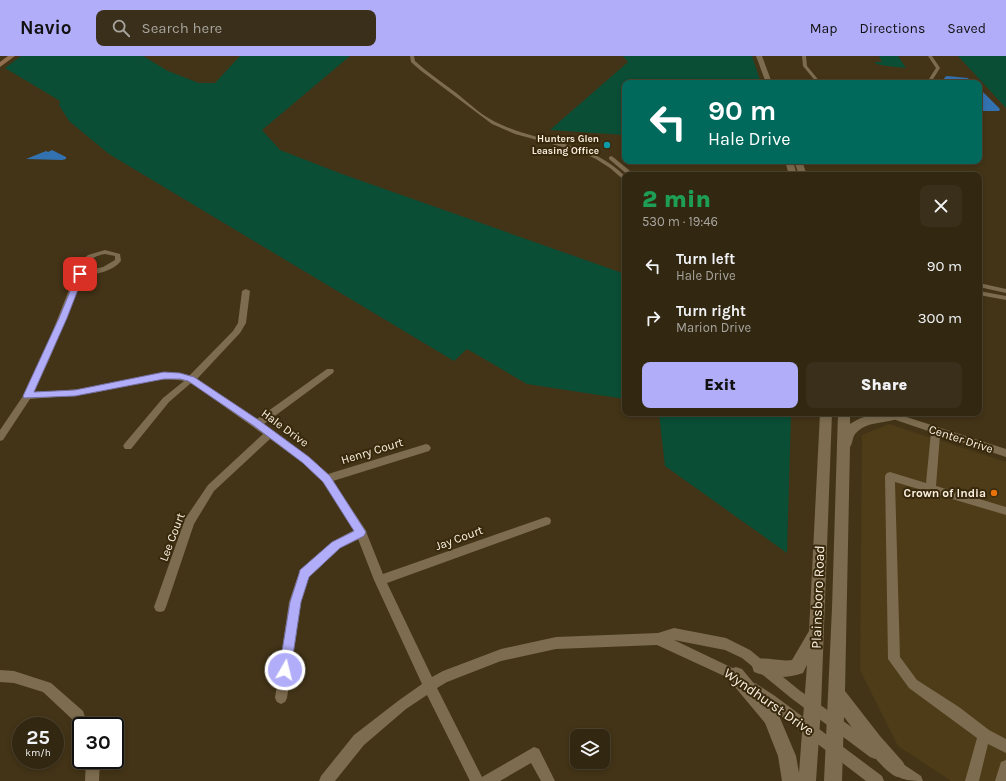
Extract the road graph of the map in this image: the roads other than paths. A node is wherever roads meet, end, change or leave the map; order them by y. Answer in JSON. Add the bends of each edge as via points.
{"nodes":[{"id":1,"x":12,"y":56,"type":"edge"},
{"id":2,"x":412,"y":56,"type":"edge"},
{"id":3,"x":418,"y":56,"type":"edge"},
{"id":4,"x":759,"y":56,"type":"edge"},
{"id":5,"x":804,"y":56,"type":"edge"},
{"id":6,"x":930,"y":56,"type":"edge"},
{"id":7,"x":0,"y":65,"type":"edge"},
{"id":8,"x":768,"y":80,"type":"edge"},
{"id":9,"x":817,"y":80,"type":"edge"},
{"id":10,"x":931,"y":80,"type":"edge"},
{"id":11,"x":629,"y":172,"type":"edge"},
{"id":12,"x":622,"y":175,"type":"edge"},
{"id":13,"x":80,"y":274,"type":"junction"},
{"id":14,"x":982,"y":286,"type":"edge"},
{"id":15,"x":246,"y":291,"type":"dead end"},
{"id":16,"x":1006,"y":291,"type":"edge"},
{"id":17,"x":982,"y":294,"type":"edge"},
{"id":18,"x":1006,"y":298,"type":"edge"},
{"id":19,"x":330,"y":371,"type":"dead end"},
{"id":20,"x":191,"y":379,"type":"junction"},
{"id":21,"x":28,"y":396,"type":"junction"},
{"id":22,"x":826,"y":416,"type":"edge"},
{"id":23,"x":844,"y":416,"type":"edge"},
{"id":24,"x":885,"y":416,"type":"edge"},
{"id":25,"x":892,"y":416,"type":"edge"},
{"id":26,"x":257,"y":424,"type":"junction"},
{"id":27,"x":936,"y":430,"type":"junction"},
{"id":28,"x":270,"y":433,"type":"junction"},
{"id":29,"x":0,"y":437,"type":"edge"},
{"id":30,"x":128,"y":446,"type":"dead end"},
{"id":31,"x":426,"y":448,"type":"dead end"},
{"id":32,"x":844,"y":452,"type":"junction"},
{"id":33,"x":1006,"y":453,"type":"edge"},
{"id":34,"x":326,"y":479,"type":"junction"},
{"id":35,"x":931,"y":488,"type":"junction"},
{"id":36,"x":1006,"y":511,"type":"edge"},
{"id":37,"x":546,"y":521,"type":"dead end"},
{"id":38,"x":361,"y":532,"type":"junction"},
{"id":39,"x":380,"y":580,"type":"junction"},
{"id":40,"x":160,"y":607,"type":"dead end"},
{"id":41,"x":817,"y":632,"type":"junction"},
{"id":42,"x":658,"y":639,"type":"junction"},
{"id":43,"x":760,"y":666,"type":"junction"},
{"id":44,"x":736,"y":675,"type":"junction"},
{"id":45,"x":0,"y":676,"type":"edge"},
{"id":46,"x":429,"y":685,"type":"junction"},
{"id":47,"x":837,"y":694,"type":"junction"},
{"id":48,"x":281,"y":698,"type":"dead end"},
{"id":49,"x":813,"y":708,"type":"junction"},
{"id":50,"x":78,"y":717,"type":"edge"},
{"id":51,"x":835,"y":725,"type":"junction"},
{"id":52,"x":811,"y":731,"type":"junction"},
{"id":53,"x":984,"y":735,"type":"junction"},
{"id":54,"x":1006,"y":746,"type":"edge"},
{"id":55,"x":834,"y":750,"type":"junction"},
{"id":56,"x":1006,"y":767,"type":"edge"},
{"id":57,"x":897,"y":768,"type":"junction"},
{"id":58,"x":93,"y":769,"type":"edge"},
{"id":59,"x":92,"y":781,"type":"edge"},
{"id":60,"x":326,"y":781,"type":"edge"},
{"id":61,"x":477,"y":781,"type":"edge"},
{"id":62,"x":488,"y":781,"type":"edge"},
{"id":63,"x":548,"y":781,"type":"edge"},
{"id":64,"x":791,"y":781,"type":"edge"},
{"id":65,"x":807,"y":781,"type":"edge"},
{"id":66,"x":833,"y":781,"type":"edge"},
{"id":67,"x":877,"y":781,"type":"edge"},
{"id":68,"x":916,"y":781,"type":"edge"},
{"id":69,"x":972,"y":781,"type":"edge"},
{"id":70,"x":1002,"y":781,"type":"edge"}],
"edges":[{"from":1,"to":7,"type":"main road"},
{"from":2,"to":12,"type":"street","via":[[418,66],[501,127],[596,156],[616,168]]},
{"from":3,"to":11,"type":"street","via":[[420,61],[440,77],[505,124],[603,153]]},
{"from":4,"to":8,"type":"street"},
{"from":5,"to":9,"type":"street","via":[[805,66]]},
{"from":6,"to":10,"type":"street","via":[[938,66]]},
{"from":13,"to":13,"type":"street","via":[[111,266],[118,261],[118,255],[108,252],[92,256],[84,262]]},
{"from":13,"to":21,"type":"street"},
{"from":14,"to":16,"type":"street"},
{"from":15,"to":20,"type":"street","via":[[242,323],[236,333]]},
{"from":17,"to":18,"type":"street"},
{"from":19,"to":26,"type":"street"},
{"from":20,"to":21,"type":"street","name":"Hale Drive","via":[[164,376],[75,393]]},
{"from":20,"to":26,"type":"street","name":"Hale Drive"},
{"from":20,"to":30,"type":"street","via":[[166,400]]},
{"from":21,"to":29,"type":"street"},
{"from":22,"to":41,"type":"street","name":"Plainsboro Road"},
{"from":23,"to":32,"type":"street","name":"Plainsboro Road"},
{"from":24,"to":32,"type":"street","via":[[858,425],[848,433]]},
{"from":25,"to":27,"type":"street","name":"Center Drive"},
{"from":26,"to":28,"type":"street","name":"Hale Drive"},
{"from":27,"to":33,"type":"street","name":"Center Drive"},
{"from":27,"to":35,"type":"street","via":[[930,473]]},
{"from":28,"to":34,"type":"street","name":"Hale Drive"},
{"from":28,"to":40,"type":"street","name":"Lee Court","via":[[211,488],[189,522]]},
{"from":31,"to":34,"type":"street","name":"Henry Court"},
{"from":32,"to":47,"type":"street","name":"Plainsboro Road"},
{"from":34,"to":38,"type":"street","name":"Hale Drive"},
{"from":35,"to":36,"type":"street"},
{"from":35,"to":53,"type":"street","via":[[890,476],[894,659],[913,684]]},
{"from":37,"to":39,"type":"street","name":"Jay Court"},
{"from":38,"to":39,"type":"street","name":"Hale Drive"},
{"from":38,"to":48,"type":"street","via":[[336,545],[304,574],[295,602]]},
{"from":39,"to":46,"type":"street","name":"Hale Drive"},
{"from":41,"to":43,"type":"street","via":[[797,667],[778,670]]},
{"from":41,"to":49,"type":"street","name":"Plainsboro Road"},
{"from":42,"to":43,"type":"street","name":"Wyndhurst Drive","via":[[674,634],[726,644],[746,654]]},
{"from":42,"to":44,"type":"street","name":"Wyndhurst Drive"},
{"from":42,"to":46,"type":"street","name":"Wyndhurst Drive","via":[[556,643],[501,655]]},
{"from":43,"to":49,"type":"street","name":"Wyndhurst Drive"},
{"from":44,"to":52,"type":"street","name":"Wyndhurst Drive"},
{"from":44,"to":64,"type":"street","via":[[771,717],[787,756]]},
{"from":45,"to":50,"type":"street","via":[[14,677],[47,687]]},
{"from":46,"to":60,"type":"street","name":"Wyndhurst Drive","via":[[359,740]]},
{"from":46,"to":61,"type":"street"},
{"from":47,"to":51,"type":"street","name":"Plainsboro Road"},
{"from":47,"to":57,"type":"street"},
{"from":49,"to":51,"type":"street","name":"Wyndhurst Drive"},
{"from":49,"to":52,"type":"street","name":"Plainsboro Road"},
{"from":51,"to":55,"type":"street","name":"Plainsboro Road"},
{"from":51,"to":57,"type":"street"},
{"from":52,"to":55,"type":"street","name":"Wyndhurst Drive"},
{"from":52,"to":65,"type":"street","name":"Plainsboro Road"},
{"from":53,"to":54,"type":"street"},
{"from":53,"to":69,"type":"street"},
{"from":55,"to":66,"type":"street","name":"Plainsboro Road"},
{"from":55,"to":67,"type":"street"},
{"from":56,"to":70,"type":"street"},
{"from":57,"to":68,"type":"street"},
{"from":58,"to":59,"type":"street"},
{"from":62,"to":63,"type":"street","via":[[534,754]]}]}
